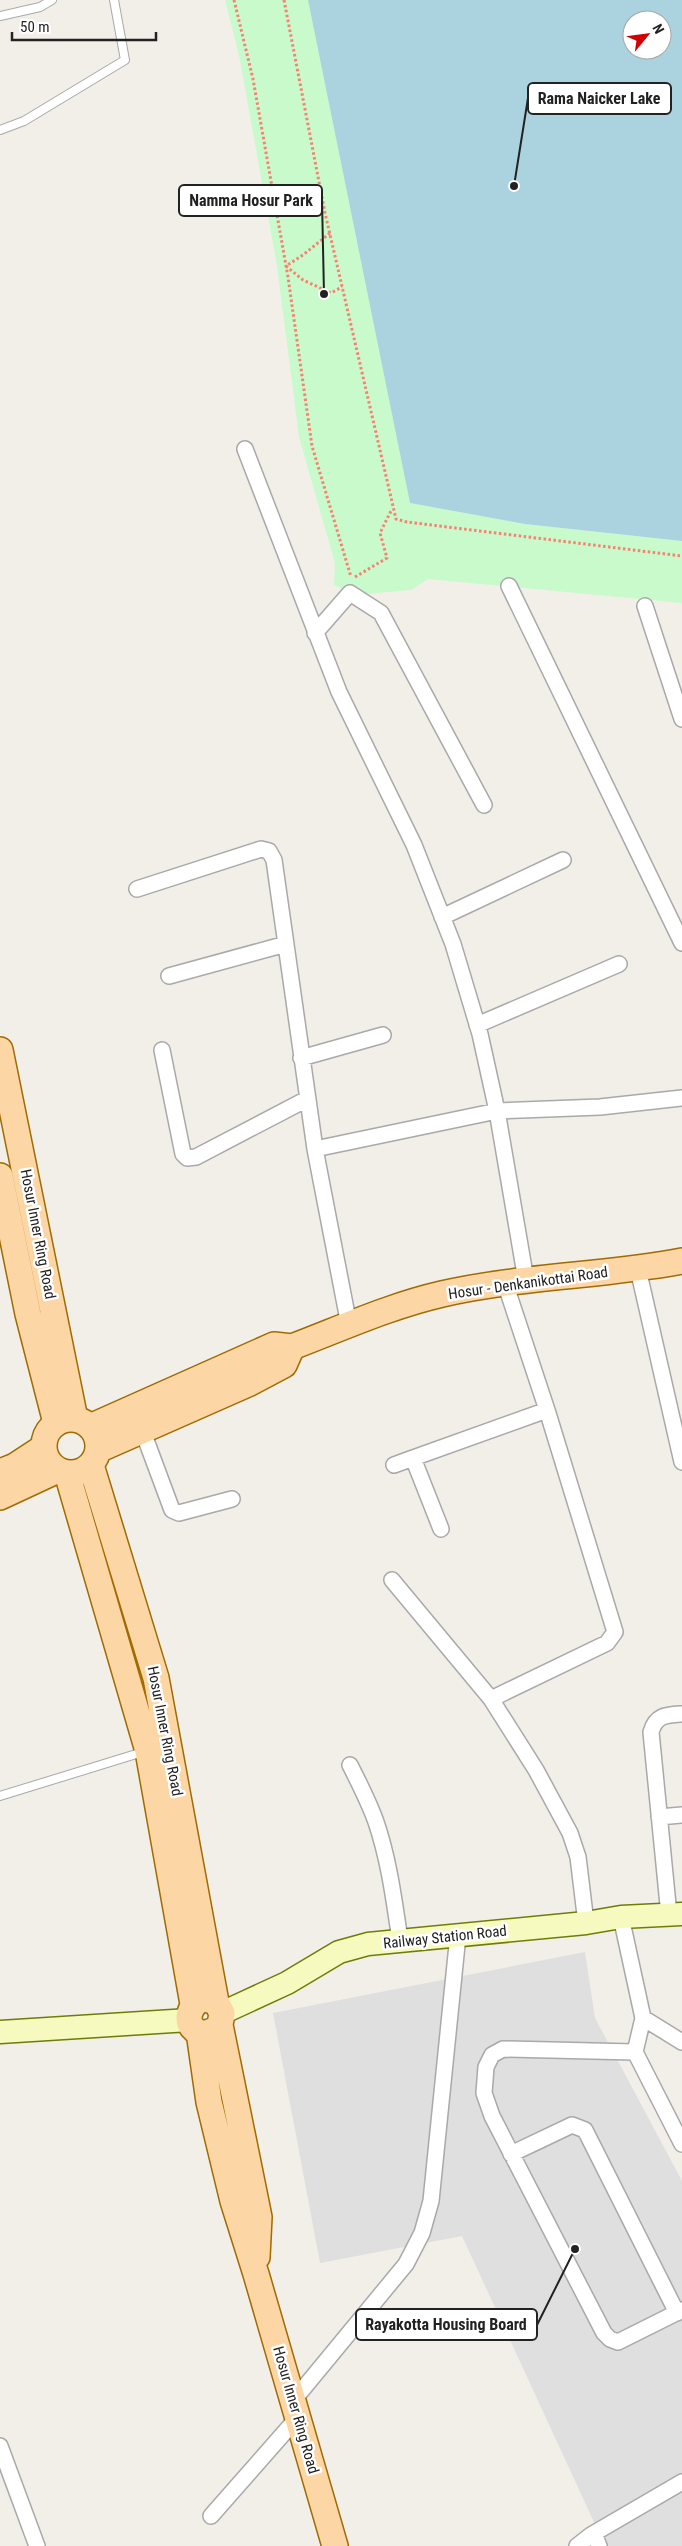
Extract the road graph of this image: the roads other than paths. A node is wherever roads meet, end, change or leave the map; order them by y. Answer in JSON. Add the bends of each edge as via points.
{"nodes":[{"id":1,"x":52,"y":0,"type":"edge"},
{"id":2,"x":114,"y":0,"type":"edge"},
{"id":3,"x":0,"y":16,"type":"edge"},
{"id":4,"x":0,"y":130,"type":"edge"},
{"id":5,"x":245,"y":449,"type":"dead end"},
{"id":6,"x":509,"y":586,"type":"dead end"},
{"id":7,"x":645,"y":606,"type":"dead end"},
{"id":8,"x":315,"y":633,"type":"junction"},
{"id":9,"x":682,"y":719,"type":"edge"},
{"id":10,"x":484,"y":805,"type":"dead end"},
{"id":11,"x":564,"y":860,"type":"dead end"},
{"id":12,"x":136,"y":889,"type":"dead end"},
{"id":13,"x":442,"y":917,"type":"junction"},
{"id":14,"x":682,"y":943,"type":"edge"},
{"id":15,"x":286,"y":944,"type":"junction"},
{"id":16,"x":619,"y":964,"type":"dead end"},
{"id":17,"x":169,"y":976,"type":"dead end"},
{"id":18,"x":477,"y":1025,"type":"junction"},
{"id":19,"x":383,"y":1035,"type":"dead end"},
{"id":20,"x":0,"y":1050,"type":"edge"},
{"id":21,"x":162,"y":1050,"type":"dead end"},
{"id":22,"x":301,"y":1058,"type":"junction"},
{"id":23,"x":682,"y":1098,"type":"edge"},
{"id":24,"x":307,"y":1099,"type":"junction"},
{"id":25,"x":497,"y":1111,"type":"junction"},
{"id":26,"x":315,"y":1149,"type":"junction"},
{"id":27,"x":0,"y":1176,"type":"edge"},
{"id":28,"x":682,"y":1261,"type":"edge"},
{"id":29,"x":638,"y":1268,"type":"junction"},
{"id":30,"x":515,"y":1281,"type":"junction"},
{"id":31,"x":349,"y":1325,"type":"junction"},
{"id":32,"x":292,"y":1347,"type":"junction"},
{"id":33,"x":547,"y":1410,"type":"junction"},
{"id":34,"x":74,"y":1423,"type":"junction"},
{"id":35,"x":143,"y":1432,"type":"junction"},
{"id":36,"x":44,"y":1447,"type":"junction"},
{"id":37,"x":94,"y":1458,"type":"junction"},
{"id":38,"x":413,"y":1458,"type":"junction"},
{"id":39,"x":682,"y":1462,"type":"edge"},
{"id":40,"x":394,"y":1465,"type":"dead end"},
{"id":41,"x":0,"y":1472,"type":"edge"},
{"id":42,"x":63,"y":1472,"type":"junction"},
{"id":43,"x":0,"y":1497,"type":"edge"},
{"id":44,"x":232,"y":1499,"type":"dead end"},
{"id":45,"x":441,"y":1529,"type":"dead end"},
{"id":46,"x":392,"y":1580,"type":"dead end"},
{"id":47,"x":491,"y":1699,"type":"junction"},
{"id":48,"x":682,"y":1714,"type":"edge"},
{"id":49,"x":148,"y":1751,"type":"junction"},
{"id":50,"x":350,"y":1765,"type":"dead end"},
{"id":51,"x":0,"y":1796,"type":"edge"},
{"id":52,"x":682,"y":1814,"type":"edge"},
{"id":53,"x":659,"y":1817,"type":"junction"},
{"id":54,"x":676,"y":1915,"type":"edge"},
{"id":55,"x":621,"y":1917,"type":"junction"},
{"id":56,"x":586,"y":1923,"type":"junction"},
{"id":57,"x":458,"y":1935,"type":"junction"},
{"id":58,"x":400,"y":1940,"type":"junction"},
{"id":59,"x":206,"y":2016,"type":"junction"},
{"id":60,"x":643,"y":2018,"type":"junction"},
{"id":61,"x":0,"y":2032,"type":"edge"},
{"id":62,"x":682,"y":2042,"type":"edge"},
{"id":63,"x":635,"y":2052,"type":"junction"},
{"id":64,"x":682,"y":2144,"type":"edge"},
{"id":65,"x":510,"y":2154,"type":"junction"},
{"id":66,"x":680,"y":2311,"type":"edge"},
{"id":67,"x":295,"y":2409,"type":"junction"},
{"id":68,"x":0,"y":2446,"type":"edge"},
{"id":69,"x":682,"y":2482,"type":"edge"},
{"id":70,"x":211,"y":2516,"type":"dead end"},
{"id":71,"x":595,"y":2540,"type":"edge"},
{"id":72,"x":37,"y":2546,"type":"edge"},
{"id":73,"x":335,"y":2546,"type":"edge"},
{"id":74,"x":577,"y":2546,"type":"edge"}],
"edges":[{"from":1,"to":3,"type":"lane","via":[[40,7]]},
{"from":2,"to":4,"type":"lane","via":[[125,60],[24,121]]},
{"from":5,"to":8,"type":"street"},
{"from":6,"to":14,"type":"street"},
{"from":7,"to":9,"type":"street"},
{"from":8,"to":10,"type":"street","via":[[350,593],[381,613]]},
{"from":8,"to":13,"type":"street","via":[[339,692],[414,845]]},
{"from":11,"to":13,"type":"street"},
{"from":12,"to":15,"type":"street","via":[[261,848],[269,851],[274,860]]},
{"from":13,"to":18,"type":"street"},
{"from":15,"to":17,"type":"street"},
{"from":15,"to":22,"type":"street"},
{"from":16,"to":18,"type":"street"},
{"from":18,"to":25,"type":"street"},
{"from":19,"to":22,"type":"street"},
{"from":20,"to":34,"type":"main road","name":"Hosur Inner Ring Road"},
{"from":21,"to":24,"type":"street","via":[[183,1154],[188,1158],[196,1157]]},
{"from":22,"to":24,"type":"street"},
{"from":23,"to":25,"type":"street","via":[[600,1107]]},
{"from":24,"to":26,"type":"street"},
{"from":25,"to":26,"type":"street"},
{"from":25,"to":30,"type":"street"},
{"from":26,"to":31,"type":"street"},
{"from":27,"to":34,"type":"main road","name":"Hosur Inner Ring Road","via":[[28,1314]]},
{"from":28,"to":29,"type":"main road","name":"Hosur - Denkanikottai Road"},
{"from":29,"to":30,"type":"main road","name":"Hosur - Denkanikottai Road"},
{"from":29,"to":39,"type":"street"},
{"from":30,"to":31,"type":"main road","name":"Hosur - Denkanikottai Road","via":[[414,1301]]},
{"from":30,"to":33,"type":"street"},
{"from":31,"to":32,"type":"main road","name":"Hosur - Denkanikottai Road"},
{"from":32,"to":34,"type":"main road","name":"Hosur - Denkanikottai Road","via":[[274,1345]]},
{"from":32,"to":35,"type":"main road","via":[[284,1365]]},
{"from":33,"to":38,"type":"street"},
{"from":33,"to":47,"type":"street","via":[[615,1632],[607,1643]]},
{"from":34,"to":36,"type":"main road","via":[[50,1430]]},
{"from":34,"to":37,"type":"main road","via":[[95,1433]]},
{"from":35,"to":37,"type":"main road"},
{"from":35,"to":44,"type":"street","via":[[172,1510],[179,1513]]},
{"from":36,"to":41,"type":"main road"},
{"from":36,"to":42,"type":"main road","via":[[51,1464]]},
{"from":37,"to":42,"type":"main road","via":[[76,1473]]},
{"from":37,"to":59,"type":"main road","name":"Hosur Inner Ring Road","via":[[156,1678]]},
{"from":38,"to":40,"type":"street"},
{"from":38,"to":45,"type":"street"},
{"from":42,"to":43,"type":"main road"},
{"from":42,"to":49,"type":"main road","name":"Hosur Inner Ring Road"},
{"from":46,"to":47,"type":"street"},
{"from":47,"to":56,"type":"street","via":[[570,1832],[578,1857]]},
{"from":48,"to":53,"type":"street","via":[[663,1716],[654,1722],[651,1732]]},
{"from":49,"to":51,"type":"lane"},
{"from":49,"to":59,"type":"main road","name":"Hosur Inner Ring Road"},
{"from":50,"to":58,"type":"street","via":[[382,1840]]},
{"from":52,"to":53,"type":"street"},
{"from":53,"to":54,"type":"street"},
{"from":54,"to":55,"type":"main road","name":"Railway Station Road"},
{"from":55,"to":56,"type":"main road","name":"Railway Station Road"},
{"from":55,"to":60,"type":"street"},
{"from":56,"to":57,"type":"main road","name":"Railway Station Road"},
{"from":57,"to":58,"type":"main road","name":"Railway Station Road"},
{"from":57,"to":67,"type":"street","via":[[431,2201],[422,2233],[406,2264]]},
{"from":58,"to":59,"type":"main road","name":"Railway Station Road","via":[[339,1952],[286,1983]]},
{"from":59,"to":61,"type":"main road","name":"Railway Station Road"},
{"from":59,"to":67,"type":"main road","name":"Hosur Inner Ring Road","via":[[209,2102],[233,2201]]},
{"from":60,"to":62,"type":"street"},
{"from":60,"to":63,"type":"street"},
{"from":63,"to":64,"type":"street"},
{"from":63,"to":65,"type":"street","via":[[503,2049],[492,2055],[486,2067],[484,2093]]},
{"from":65,"to":66,"type":"street","via":[[572,2125],[585,2130]]},
{"from":65,"to":66,"type":"street","via":[[610,2339],[618,2342]]},
{"from":67,"to":70,"type":"street"},
{"from":67,"to":73,"type":"main road","name":"Hosur Inner Ring Road"},
{"from":68,"to":72,"type":"street"},
{"from":69,"to":71,"type":"street"},
{"from":71,"to":74,"type":"street"}]}
